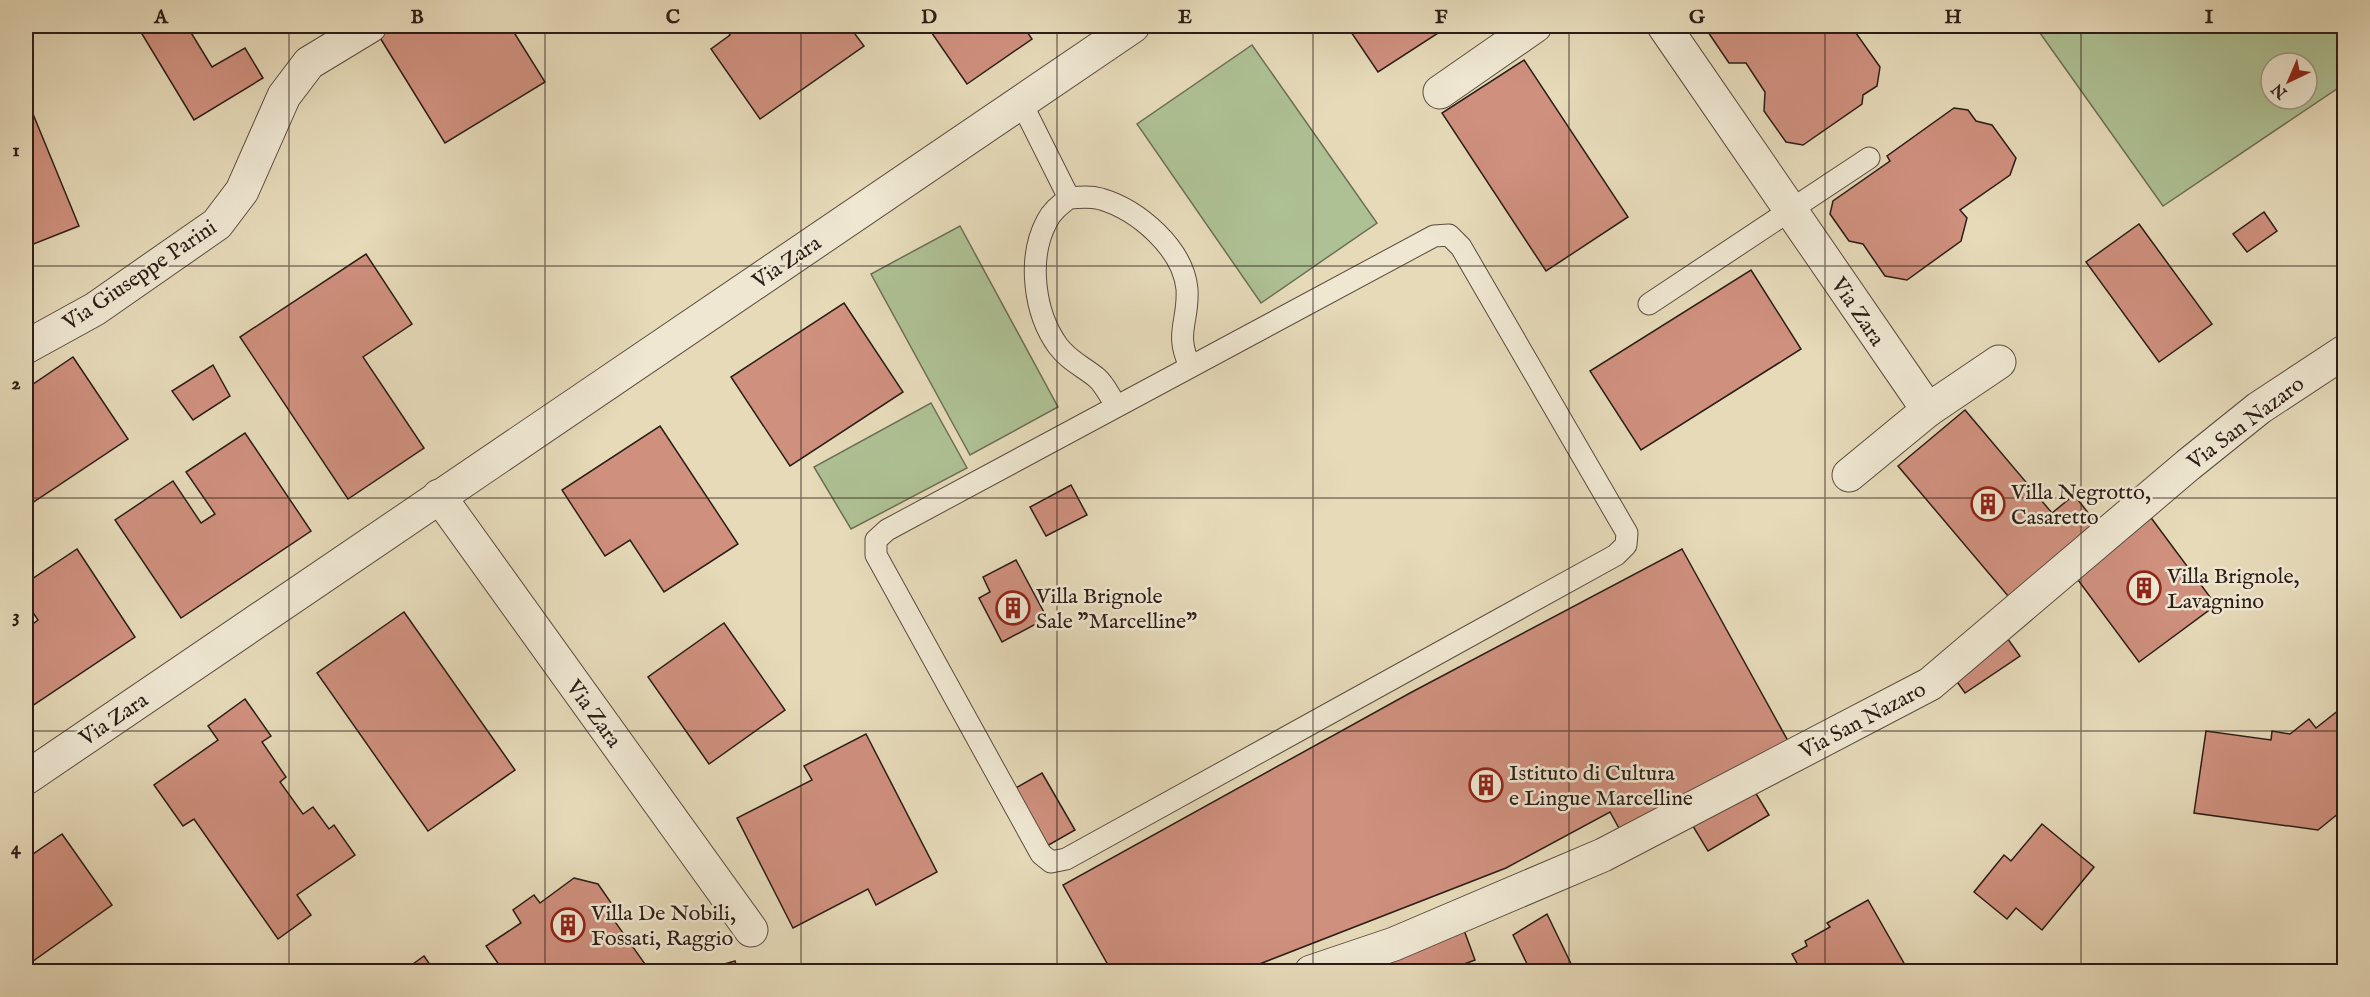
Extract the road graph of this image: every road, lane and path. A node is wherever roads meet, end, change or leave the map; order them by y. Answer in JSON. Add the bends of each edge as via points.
{"nodes":[{"id":1,"x":370,"y":26,"type":"edge"},
{"id":2,"x":1133,"y":26,"type":"edge"},
{"id":3,"x":1535,"y":26,"type":"edge"},
{"id":4,"x":1664,"y":26,"type":"edge"},
{"id":5,"x":1440,"y":92,"type":"dead end"},
{"id":6,"x":1021,"y":102,"type":"junction"},
{"id":7,"x":1869,"y":158,"type":"dead end"},
{"id":8,"x":1069,"y":198,"type":"junction"},
{"id":9,"x":1791,"y":211,"type":"junction"},
{"id":10,"x":1650,"y":304,"type":"dead end"},
{"id":11,"x":26,"y":347,"type":"edge"},
{"id":12,"x":2344,"y":352,"type":"edge"},
{"id":13,"x":1999,"y":362,"type":"dead end"},
{"id":14,"x":1190,"y":366,"type":"junction"},
{"id":15,"x":1116,"y":405,"type":"junction"},
{"id":16,"x":1928,"y":410,"type":"junction"},
{"id":17,"x":1849,"y":475,"type":"dead end"},
{"id":18,"x":439,"y":496,"type":"junction"},
{"id":19,"x":26,"y":778,"type":"edge"},
{"id":20,"x":751,"y":930,"type":"dead end"},
{"id":21,"x":1311,"y":972,"type":"edge"}],
"edges":[{"from":1,"to":11,"type":"street","name":"Via Giuseppe Parini","via":[[309,63],[284,96],[242,191],[216,224],[95,309]]},
{"from":2,"to":6,"type":"street","name":"Via Zara"},
{"from":3,"to":5,"type":"street"},
{"from":4,"to":9,"type":"street","name":"Via Zara"},
{"from":6,"to":8,"type":"lane"},
{"from":6,"to":18,"type":"street","name":"Via Zara"},
{"from":7,"to":9,"type":"lane"},
{"from":8,"to":14,"type":"lane","via":[[1099,198],[1126,211],[1158,236],[1177,259],[1187,287],[1181,347]]},
{"from":8,"to":15,"type":"lane","via":[[1051,215],[1041,237],[1036,275],[1039,301],[1058,346],[1097,378]]},
{"from":9,"to":10,"type":"lane"},
{"from":9,"to":16,"type":"street","name":"Via Zara"},
{"from":12,"to":21,"type":"street","name":"Via San Nazaro","via":[[2259,408],[1930,684],[1603,855],[1394,944]]},
{"from":13,"to":16,"type":"street"},
{"from":14,"to":15,"type":"lane"},
{"from":14,"to":15,"type":"lane","via":[[1434,236],[1449,235],[1461,248],[1627,533],[1626,545],[1616,555],[1357,699],[1066,859],[1051,862],[1041,854],[876,555],[876,540],[887,530]]},
{"from":16,"to":17,"type":"street"},
{"from":18,"to":19,"type":"street","name":"Via Zara"},
{"from":18,"to":20,"type":"street","name":"Via Zara"}]}
